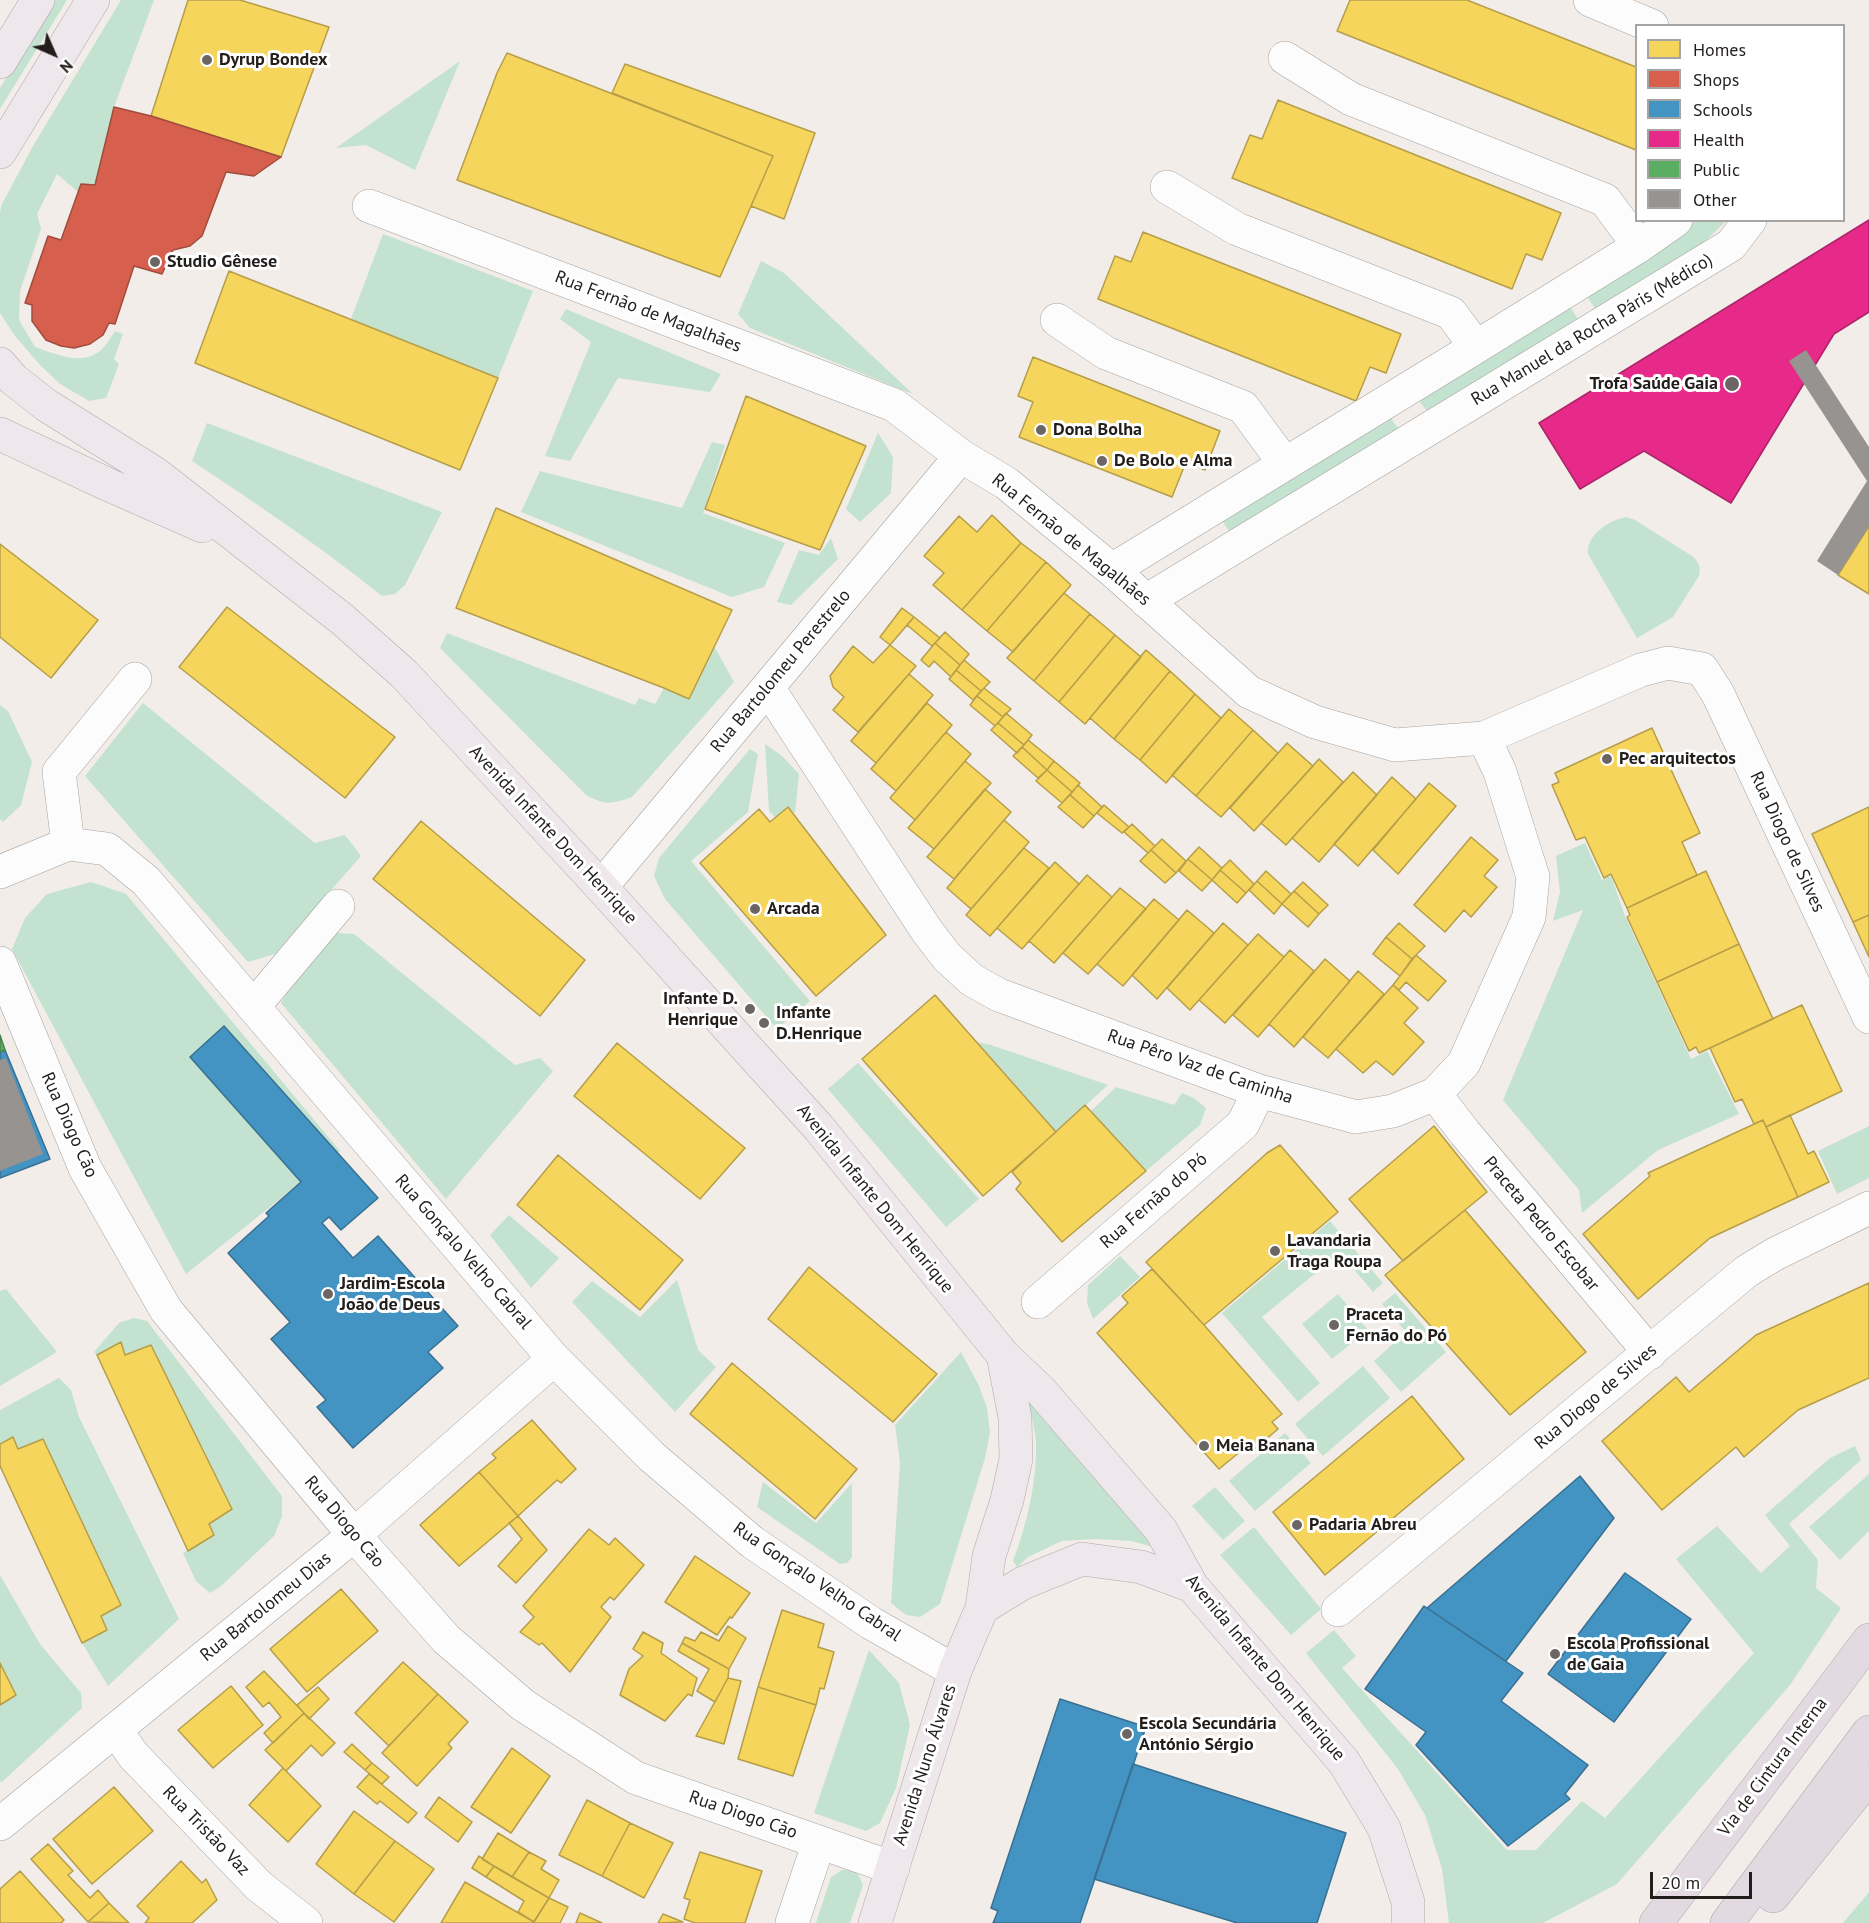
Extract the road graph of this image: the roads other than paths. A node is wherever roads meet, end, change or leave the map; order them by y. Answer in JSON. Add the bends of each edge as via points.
{"nodes":[{"id":1,"x":38,"y":0,"type":"edge"},
{"id":2,"x":93,"y":0,"type":"edge"},
{"id":3,"x":1590,"y":0,"type":"edge"},
{"id":4,"x":1647,"y":24,"type":"edge"},
{"id":5,"x":1285,"y":58,"type":"dead end"},
{"id":6,"x":0,"y":62,"type":"edge"},
{"id":7,"x":0,"y":152,"type":"edge"},
{"id":8,"x":1167,"y":187,"type":"dead end"},
{"id":9,"x":369,"y":206,"type":"dead end"},
{"id":10,"x":1673,"y":222,"type":"edge"},
{"id":11,"x":1748,"y":222,"type":"edge"},
{"id":12,"x":1639,"y":246,"type":"junction"},
{"id":13,"x":1057,"y":320,"type":"dead end"},
{"id":14,"x":1476,"y":347,"type":"junction"},
{"id":15,"x":0,"y":364,"type":"edge"},
{"id":16,"x":1401,"y":393,"type":"junction"},
{"id":17,"x":1426,"y":431,"type":"junction"},
{"id":18,"x":0,"y":434,"type":"edge"},
{"id":19,"x":961,"y":456,"type":"junction"},
{"id":20,"x":1285,"y":464,"type":"junction"},
{"id":21,"x":245,"y":544,"type":"junction"},
{"id":22,"x":1112,"y":570,"type":"junction"},
{"id":23,"x":1146,"y":601,"type":"junction"},
{"id":24,"x":1702,"y":669,"type":"joint"},
{"id":25,"x":135,"y":679,"type":"dead end"},
{"id":26,"x":768,"y":688,"type":"junction"},
{"id":27,"x":1484,"y":738,"type":"junction"},
{"id":28,"x":68,"y":844,"type":"junction"},
{"id":29,"x":0,"y":872,"type":"edge"},
{"id":30,"x":601,"y":886,"type":"junction"},
{"id":31,"x":338,"y":906,"type":"dead end"},
{"id":32,"x":0,"y":963,"type":"edge"},
{"id":33,"x":254,"y":1006,"type":"junction"},
{"id":34,"x":1869,"y":1017,"type":"edge"},
{"id":35,"x":1259,"y":1091,"type":"junction"},
{"id":36,"x":1435,"y":1094,"type":"junction"},
{"id":37,"x":1869,"y":1208,"type":"edge"},
{"id":38,"x":1038,"y":1302,"type":"dead end"},
{"id":39,"x":1650,"y":1353,"type":"junction"},
{"id":40,"x":1003,"y":1355,"type":"junction"},
{"id":41,"x":554,"y":1359,"type":"junction"},
{"id":42,"x":354,"y":1535,"type":"junction"},
{"id":43,"x":1192,"y":1586,"type":"junction"},
{"id":44,"x":981,"y":1608,"type":"junction"},
{"id":45,"x":1338,"y":1610,"type":"dead end"},
{"id":46,"x":1869,"y":1640,"type":"edge"},
{"id":47,"x":955,"y":1671,"type":"junction"},
{"id":48,"x":116,"y":1730,"type":"junction"},
{"id":49,"x":1869,"y":1732,"type":"edge"},
{"id":50,"x":1869,"y":1777,"type":"edge"},
{"id":51,"x":0,"y":1824,"type":"edge"},
{"id":52,"x":819,"y":1842,"type":"junction"},
{"id":53,"x":893,"y":1868,"type":"junction"},
{"id":54,"x":306,"y":1923,"type":"edge"},
{"id":55,"x":792,"y":1923,"type":"edge"},
{"id":56,"x":875,"y":1923,"type":"edge"},
{"id":57,"x":1408,"y":1923,"type":"edge"},
{"id":58,"x":1656,"y":1923,"type":"edge"},
{"id":59,"x":1728,"y":1923,"type":"edge"},
{"id":60,"x":1743,"y":1923,"type":"edge"}],
"edges":[{"from":1,"to":6,"type":"main road"},
{"from":2,"to":7,"type":"main road"},
{"from":3,"to":4,"type":"street"},
{"from":5,"to":12,"type":"street","via":[[1351,99],[1605,201]]},
{"from":8,"to":14,"type":"street","via":[[1237,229],[1451,313]]},
{"from":9,"to":19,"type":"street","name":"Rua Fernão de Magalhães","via":[[894,405]]},
{"from":10,"to":12,"type":"street"},
{"from":11,"to":17,"type":"street","name":"Rua Manuel da Rocha Páris (Médico)","via":[[1731,245]]},
{"from":12,"to":14,"type":"street"},
{"from":13,"to":20,"type":"street","via":[[1106,352],[1244,407]]},
{"from":14,"to":16,"type":"street"},
{"from":15,"to":21,"type":"main road","name":"Avenida Infante Dom Henrique","via":[[46,405],[156,474]]},
{"from":16,"to":17,"type":"street","via":[[1404,413]]},
{"from":16,"to":20,"type":"street"},
{"from":17,"to":23,"type":"street","name":"Rua Manuel da Rocha Páris (Médico)"},
{"from":18,"to":21,"type":"main road","name":"Avenida Infante Dom Henrique"},
{"from":19,"to":22,"type":"street","name":"Rua Fernão de Magalhães","via":[[1006,483]]},
{"from":19,"to":26,"type":"street","name":"Rua Bartolomeu Perestrelo"},
{"from":20,"to":22,"type":"street"},
{"from":21,"to":30,"type":"main road","name":"Avenida Infante Dom Henrique","via":[[342,619],[404,674]]},
{"from":22,"to":23,"type":"street","name":"Rua Fernão de Magalhães"},
{"from":23,"to":27,"type":"street","name":"Rua Fernão de Magalhães","via":[[1249,692],[1315,722],[1395,745]]},
{"from":24,"to":27,"type":"street","name":"Rua Fernão de Magalhães","via":[[1668,663],[1641,670]]},
{"from":24,"to":34,"type":"street","name":"Rua Diogo de Silves","via":[[1723,703]]},
{"from":25,"to":28,"type":"street","via":[[59,772]]},
{"from":26,"to":30,"type":"street","name":"Rua Bartolomeu Perestrelo"},
{"from":26,"to":35,"type":"street","name":"Rua Pêro Vaz de Caminha","via":[[927,931],[972,980],[999,995]]},
{"from":27,"to":36,"type":"street","name":"Rua Pêro Vaz de Caminha","via":[[1500,772],[1533,877],[1529,918],[1464,1063]]},
{"from":28,"to":29,"type":"street","name":"Rua Gonçalo Velho Cabral"},
{"from":28,"to":33,"type":"street","name":"Rua Gonçalo Velho Cabral","via":[[107,849],[146,881]]},
{"from":30,"to":40,"type":"main road","name":"Avenida Infante Dom Henrique","via":[[819,1128]]},
{"from":31,"to":33,"type":"street"},
{"from":32,"to":42,"type":"street","name":"Rua Diogo Cão","via":[[85,1168],[166,1310]]},
{"from":33,"to":41,"type":"street","name":"Rua Gonçalo Velho Cabral"},
{"from":35,"to":36,"type":"street","name":"Rua Pêro Vaz de Caminha","via":[[1356,1117],[1393,1111]]},
{"from":35,"to":38,"type":"street","name":"Rua Fernão do Pó","via":[[1243,1124]]},
{"from":36,"to":39,"type":"street","name":"Praceta Pedro Escobar"},
{"from":37,"to":39,"type":"street","name":"Rua Diogo de Silves","via":[[1747,1271]]},
{"from":39,"to":45,"type":"street","name":"Rua Diogo de Silves"},
{"from":40,"to":43,"type":"main road","name":"Avenida Infante Dom Henrique","via":[[1041,1391],[1161,1530]]},
{"from":40,"to":44,"type":"main road","name":"Avenida Nuno Álvares","via":[[1015,1418],[1017,1460],[989,1556]]},
{"from":41,"to":42,"type":"street","name":"Rua Bartolomeu Dias"},
{"from":41,"to":47,"type":"street","name":"Rua Gonçalo Velho Cabral","via":[[651,1456],[752,1542],[872,1623]]},
{"from":42,"to":48,"type":"street","name":"Rua Bartolomeu Dias"},
{"from":42,"to":52,"type":"street","name":"Rua Diogo Cão","via":[[446,1638],[523,1705],[636,1778]]},
{"from":43,"to":44,"type":"main road","via":[[1142,1567],[1082,1559],[1023,1583]]},
{"from":43,"to":57,"type":"main road","name":"Avenida Infante Dom Henrique","via":[[1344,1762],[1384,1828],[1408,1902]]},
{"from":44,"to":47,"type":"main road","name":"Avenida Nuno Álvares"},
{"from":46,"to":58,"type":"highway","name":"Via de Cintura Interna"},
{"from":47,"to":53,"type":"main road","name":"Avenida Nuno Álvares"},
{"from":48,"to":51,"type":"street","name":"Rua Bartolomeu Dias"},
{"from":48,"to":54,"type":"street","name":"Rua Tristão Vaz","via":[[133,1755],[259,1886]]},
{"from":49,"to":59,"type":"highway"},
{"from":50,"to":60,"type":"highway","via":[[1779,1890]]},
{"from":52,"to":53,"type":"street","name":"Rua Diogo Cão"},
{"from":52,"to":55,"type":"street"},
{"from":53,"to":56,"type":"main road","name":"Avenida Nuno Álvares"}]}
